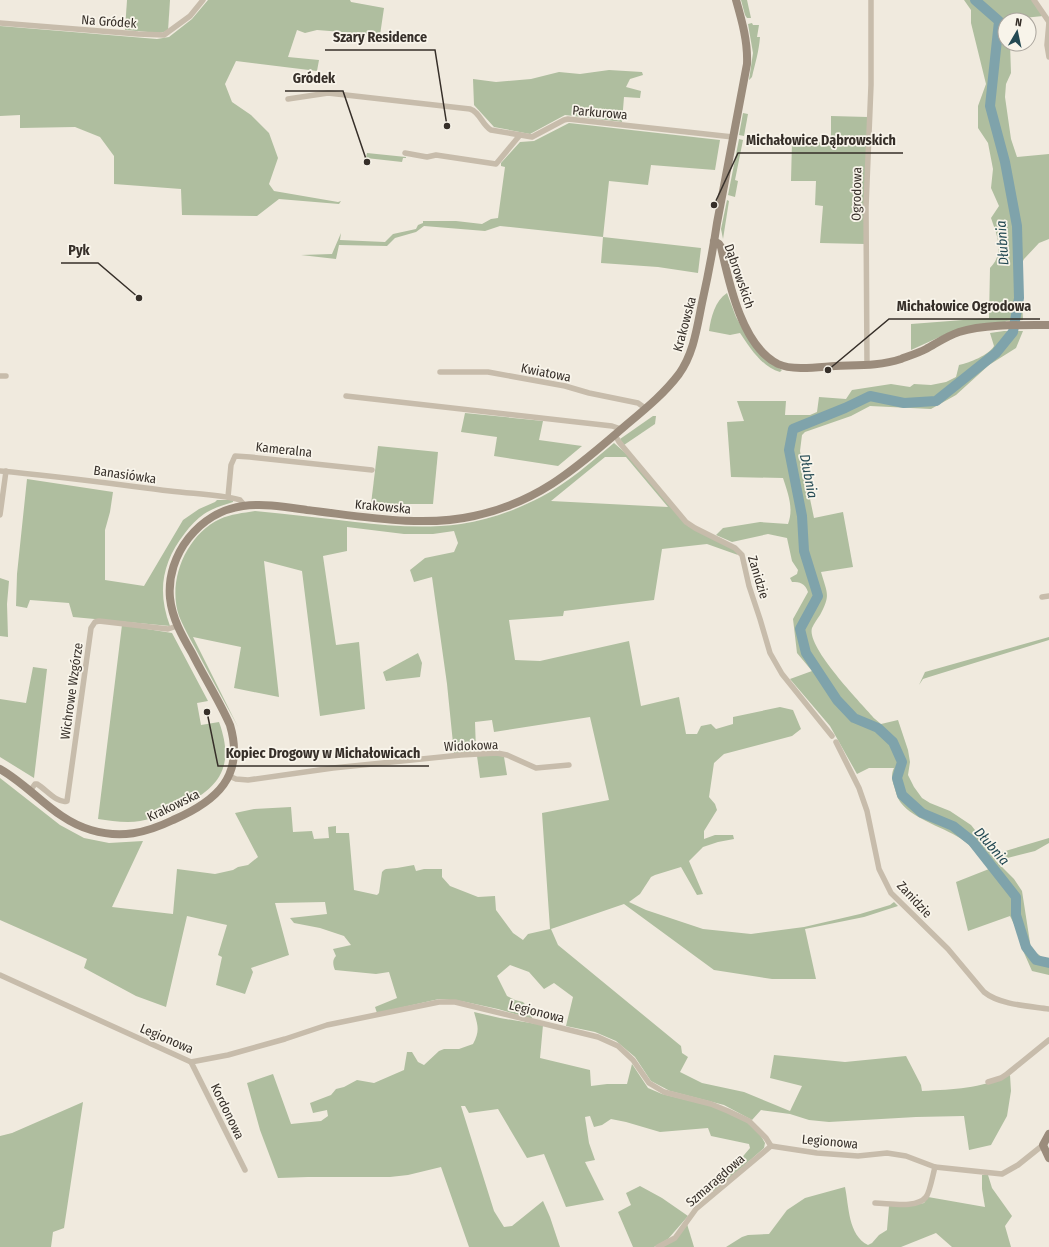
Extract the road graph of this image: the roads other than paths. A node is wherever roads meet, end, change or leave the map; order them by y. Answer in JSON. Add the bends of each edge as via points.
{"nodes":[{"id":1,"x":203,"y":0,"type":"edge"},
{"id":2,"x":736,"y":0,"type":"edge"},
{"id":3,"x":871,"y":0,"type":"edge"},
{"id":4,"x":1034,"y":0,"type":"edge"},
{"id":5,"x":1049,"y":22,"type":"edge"},
{"id":6,"x":0,"y":23,"type":"edge"},
{"id":7,"x":1049,"y":56,"type":"edge"},
{"id":8,"x":288,"y":99,"type":"dead end"},
{"id":9,"x":520,"y":135,"type":"junction"},
{"id":10,"x":733,"y":137,"type":"junction"},
{"id":11,"x":405,"y":153,"type":"dead end"},
{"id":12,"x":714,"y":241,"type":"junction"},
{"id":13,"x":1049,"y":325,"type":"edge"},
{"id":14,"x":867,"y":364,"type":"junction"},
{"id":15,"x":440,"y":372,"type":"dead end"},
{"id":16,"x":346,"y":396,"type":"dead end"},
{"id":17,"x":646,"y":408,"type":"junction"},
{"id":18,"x":618,"y":432,"type":"junction"},
{"id":19,"x":372,"y":470,"type":"dead end"},
{"id":20,"x":3,"y":471,"type":"edge"},
{"id":21,"x":228,"y":497,"type":"junction"},
{"id":22,"x":245,"y":506,"type":"junction"},
{"id":23,"x":0,"y":515,"type":"edge"},
{"id":24,"x":1049,"y":596,"type":"edge"},
{"id":25,"x":1042,"y":597,"type":"dead end"},
{"id":26,"x":177,"y":626,"type":"junction"},
{"id":27,"x":832,"y":736,"type":"dead end"},
{"id":28,"x":836,"y":742,"type":"dead end"},
{"id":29,"x":569,"y":765,"type":"dead end"},
{"id":30,"x":0,"y":769,"type":"edge"},
{"id":31,"x":229,"y":776,"type":"junction"},
{"id":32,"x":30,"y":791,"type":"junction"},
{"id":33,"x":0,"y":975,"type":"edge"},
{"id":34,"x":1049,"y":1009,"type":"edge"},
{"id":35,"x":1049,"y":1040,"type":"edge"},
{"id":36,"x":191,"y":1062,"type":"junction"},
{"id":37,"x":988,"y":1082,"type":"dead end"},
{"id":38,"x":1049,"y":1134,"type":"edge"},
{"id":39,"x":1043,"y":1145,"type":"junction"},
{"id":40,"x":771,"y":1146,"type":"junction"},
{"id":41,"x":1049,"y":1158,"type":"edge"},
{"id":42,"x":935,"y":1167,"type":"junction"},
{"id":43,"x":245,"y":1170,"type":"dead end"},
{"id":44,"x":876,"y":1203,"type":"dead end"},
{"id":45,"x":658,"y":1247,"type":"edge"}],
"edges":[{"from":1,"to":6,"type":"street","name":"Na Gródek","via":[[190,16],[164,35]]},
{"from":2,"to":10,"type":"main road","name":"Krakowska","via":[[746,38],[747,56]]},
{"from":3,"to":14,"type":"street","name":"Ogrodowa","via":[[871,85],[866,207]]},
{"from":4,"to":5,"type":"street"},
{"from":5,"to":7,"type":"street"},
{"from":8,"to":9,"type":"street","name":"Parkurowa","via":[[328,93],[470,109],[476,112],[489,129]]},
{"from":9,"to":10,"type":"street","name":"Parkurowa","via":[[535,136],[568,119]]},
{"from":9,"to":11,"type":"street","via":[[496,164]]},
{"from":10,"to":12,"type":"main road","name":"Krakowska"},
{"from":12,"to":14,"type":"main road","name":"Dąbrowskich","via":[[721,247],[737,308],[756,345],[768,357],[778,364],[789,367]]},
{"from":12,"to":17,"type":"main road","name":"Krakowska","via":[[690,352],[682,370]]},
{"from":13,"to":14,"type":"main road","name":"Dąbrowskich","via":[[973,329],[959,332],[926,349],[888,363]]},
{"from":15,"to":17,"type":"street","name":"Kwiatowa","via":[[488,372],[565,386],[638,403]]},
{"from":16,"to":18,"type":"street","via":[[612,426]]},
{"from":17,"to":18,"type":"main road","name":"Krakowska"},
{"from":18,"to":22,"type":"main road","name":"Krakowska","via":[[549,487],[515,504],[472,517],[409,521],[276,506]]},
{"from":18,"to":27,"type":"street","name":"Zanidzie","via":[[619,442],[686,522],[735,548],[742,555],[770,653],[782,674]]},
{"from":19,"to":21,"type":"street","name":"Kameralna","via":[[235,456],[231,465]]},
{"from":20,"to":21,"type":"street","name":"Banasiówka"},
{"from":20,"to":23,"type":"street"},
{"from":21,"to":22,"type":"street","name":"Banasiówka","via":[[240,500]]},
{"from":22,"to":26,"type":"main road","name":"Krakowska","via":[[222,512],[208,520],[198,527],[183,545],[177,556],[170,584],[170,603]]},
{"from":24,"to":25,"type":"street"},
{"from":26,"to":31,"type":"main road","name":"Krakowska","via":[[230,724],[234,746]]},
{"from":26,"to":32,"type":"street","name":"Wichrowe Wzgórze","via":[[168,629],[95,622],[91,628],[67,801],[63,802],[37,784]]},
{"from":28,"to":34,"type":"street","name":"Zanidzie","via":[[859,788],[867,811],[879,869],[892,893],[948,949],[991,998]]},
{"from":29,"to":31,"type":"street","name":"Widokowa","via":[[536,768],[497,753],[333,768],[248,780]]},
{"from":30,"to":32,"type":"main road","name":"Krakowska"},
{"from":31,"to":32,"type":"main road","name":"Krakowska","via":[[216,795],[199,807],[167,823],[130,835],[107,834],[82,827],[62,816]]},
{"from":33,"to":36,"type":"street","name":"Legionowa"},
{"from":35,"to":37,"type":"street","via":[[1007,1074]]},
{"from":36,"to":40,"type":"street","name":"Legionowa","via":[[228,1055],[327,1025],[439,1002],[455,1002],[598,1037],[618,1046],[633,1060],[649,1083],[664,1092],[711,1104],[749,1121]]},
{"from":36,"to":43,"type":"street","name":"Kordonowa"},
{"from":38,"to":39,"type":"main road"},
{"from":39,"to":41,"type":"main road"},
{"from":39,"to":42,"type":"street","name":"Legionowa","via":[[1002,1174]]},
{"from":40,"to":42,"type":"street","name":"Legionowa","via":[[858,1156],[887,1153],[906,1156]]},
{"from":40,"to":45,"type":"street","name":"Szmaragdowa","via":[[696,1208],[675,1238]]},
{"from":42,"to":44,"type":"street","via":[[926,1196],[920,1202]]}]}
